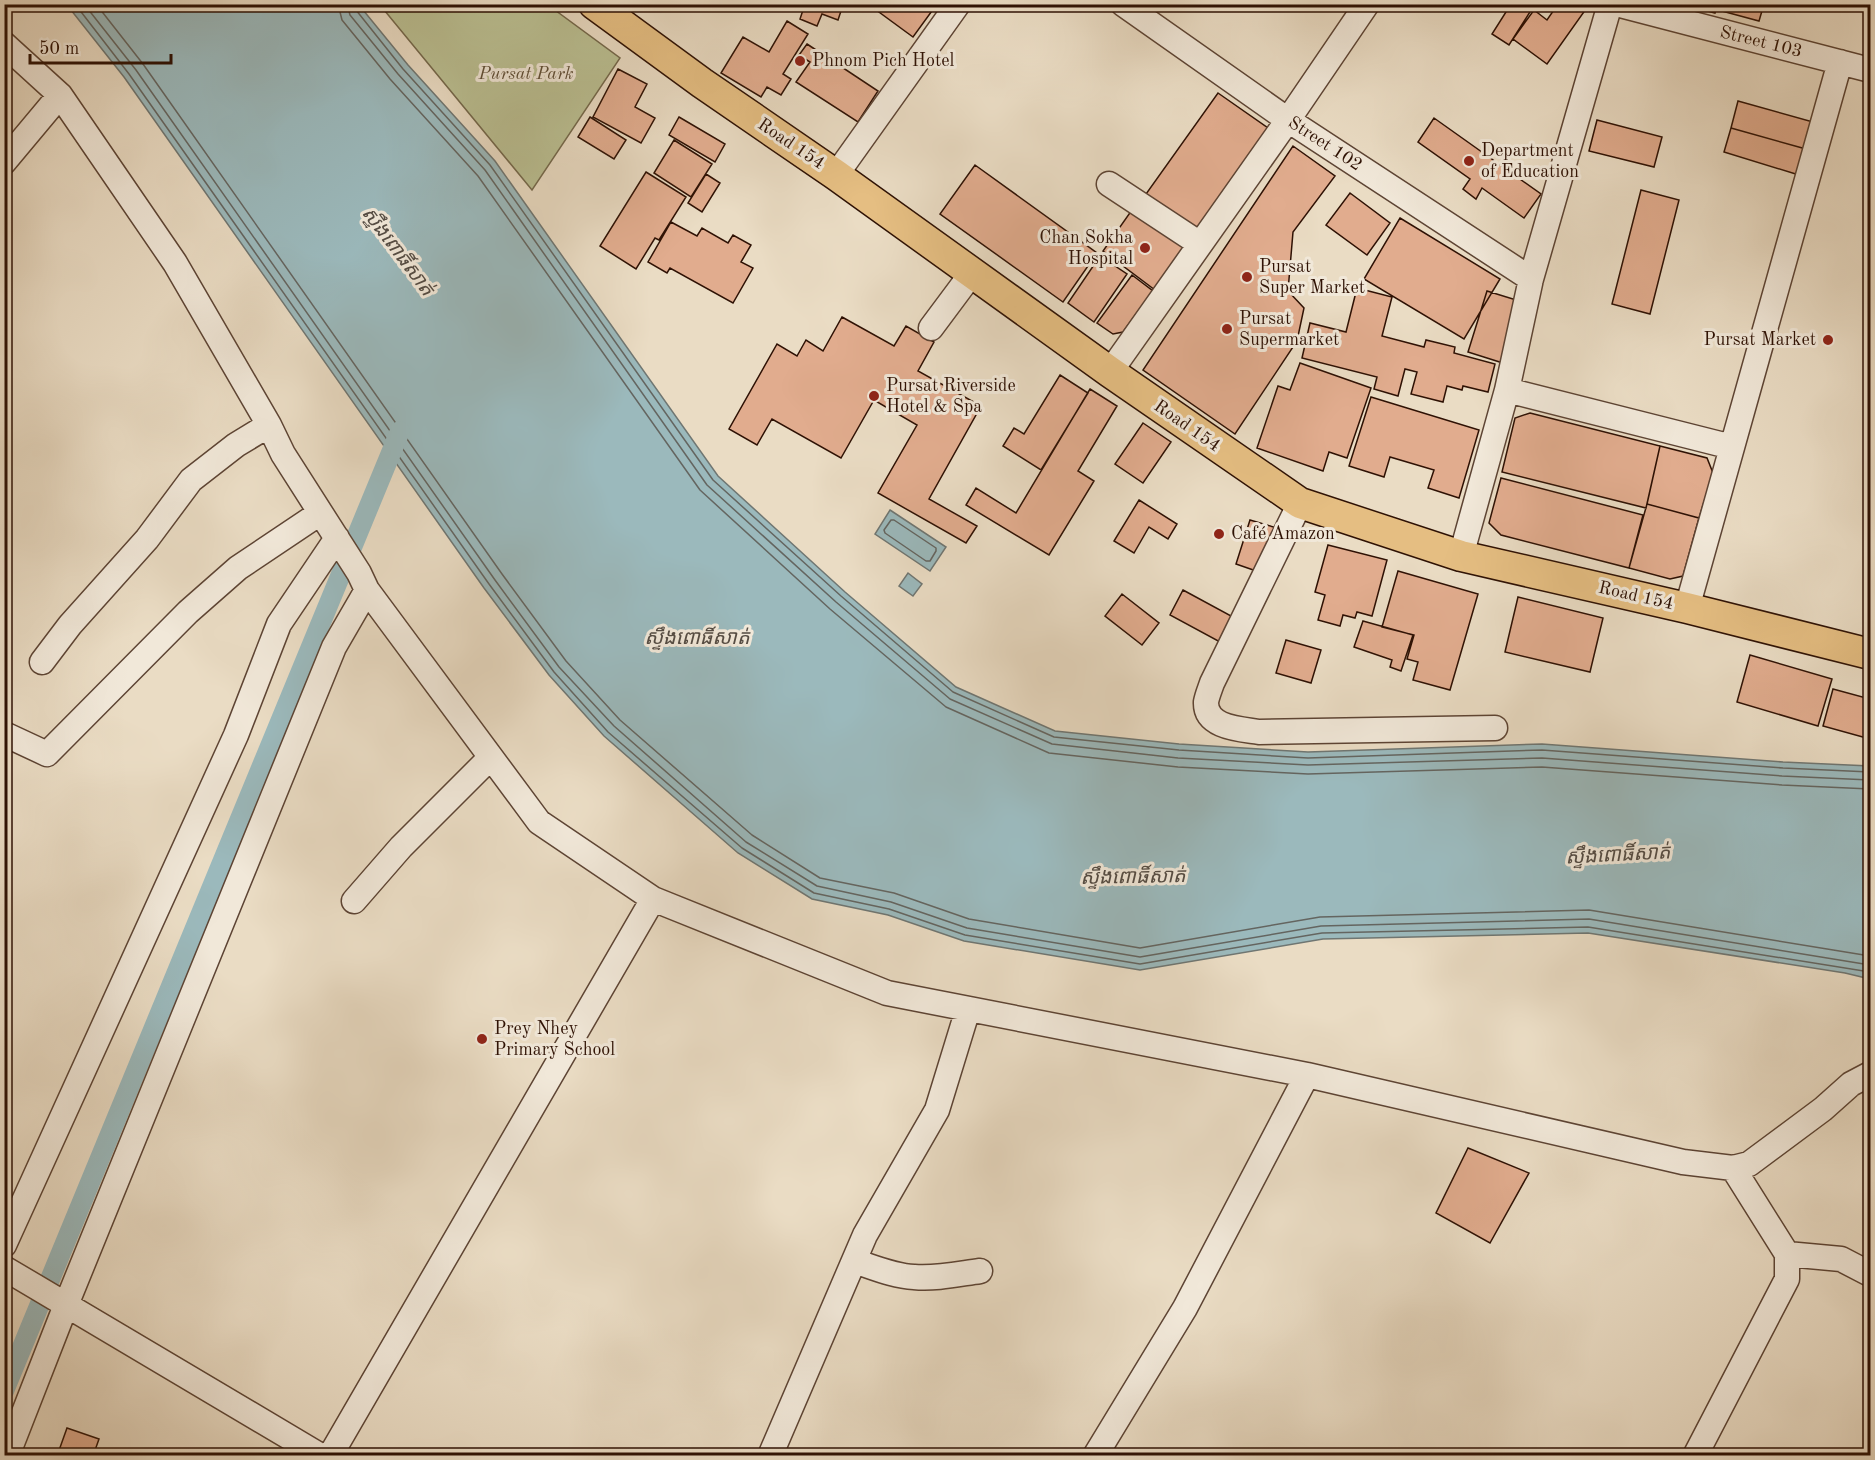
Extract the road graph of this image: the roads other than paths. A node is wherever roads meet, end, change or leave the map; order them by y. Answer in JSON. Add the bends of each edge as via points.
{"nodes":[{"id":1,"x":594,"y":4,"type":"edge"},
{"id":2,"x":958,"y":4,"type":"edge"},
{"id":3,"x":1123,"y":4,"type":"edge"},
{"id":4,"x":1367,"y":4,"type":"edge"},
{"id":5,"x":1610,"y":4,"type":"edge"},
{"id":6,"x":1616,"y":4,"type":"edge"},
{"id":7,"x":4,"y":44,"type":"edge"},
{"id":8,"x":1840,"y":62,"type":"junction"},
{"id":9,"x":1870,"y":70,"type":"edge"},
{"id":10,"x":60,"y":95,"type":"junction"},
{"id":11,"x":1288,"y":120,"type":"junction"},
{"id":12,"x":4,"y":162,"type":"edge"},
{"id":13,"x":836,"y":176,"type":"junction"},
{"id":14,"x":1109,"y":184,"type":"dead end"},
{"id":15,"x":1200,"y":244,"type":"junction"},
{"id":16,"x":972,"y":273,"type":"junction"},
{"id":17,"x":1531,"y":279,"type":"junction"},
{"id":18,"x":931,"y":328,"type":"dead end"},
{"id":19,"x":1110,"y":372,"type":"junction"},
{"id":20,"x":1507,"y":390,"type":"junction"},
{"id":21,"x":269,"y":425,"type":"junction"},
{"id":22,"x":1732,"y":447,"type":"junction"},
{"id":23,"x":1300,"y":503,"type":"junction"},
{"id":24,"x":320,"y":513,"type":"junction"},
{"id":25,"x":340,"y":543,"type":"junction"},
{"id":26,"x":1461,"y":556,"type":"junction"},
{"id":27,"x":363,"y":581,"type":"junction"},
{"id":28,"x":1686,"y":608,"type":"junction"},
{"id":29,"x":1870,"y":654,"type":"edge"},
{"id":30,"x":42,"y":662,"type":"dead end"},
{"id":31,"x":1495,"y":728,"type":"dead end"},
{"id":32,"x":4,"y":734,"type":"edge"},
{"id":33,"x":490,"y":758,"type":"junction"},
{"id":34,"x":653,"y":899,"type":"junction"},
{"id":35,"x":354,"y":901,"type":"dead end"},
{"id":36,"x":969,"y":1009,"type":"junction"},
{"id":37,"x":1870,"y":1074,"type":"edge"},
{"id":38,"x":1306,"y":1075,"type":"junction"},
{"id":39,"x":1733,"y":1168,"type":"junction"},
{"id":40,"x":4,"y":1245,"type":"edge"},
{"id":41,"x":1787,"y":1254,"type":"junction"},
{"id":42,"x":854,"y":1261,"type":"junction"},
{"id":43,"x":980,"y":1271,"type":"dead end"},
{"id":44,"x":14,"y":1274,"type":"edge"},
{"id":45,"x":1870,"y":1274,"type":"edge"},
{"id":46,"x":66,"y":1305,"type":"junction"},
{"id":47,"x":7,"y":1455,"type":"edge"},
{"id":48,"x":321,"y":1455,"type":"edge"},
{"id":49,"x":330,"y":1455,"type":"edge"},
{"id":50,"x":770,"y":1455,"type":"edge"},
{"id":51,"x":1095,"y":1455,"type":"edge"},
{"id":52,"x":1695,"y":1455,"type":"edge"}],
"edges":[{"from":1,"to":13,"type":"main road","name":"Road 154"},
{"from":2,"to":13,"type":"street"},
{"from":3,"to":11,"type":"street","name":"Street 102"},
{"from":4,"to":11,"type":"street"},
{"from":5,"to":17,"type":"street"},
{"from":6,"to":8,"type":"street","name":"Street 103"},
{"from":7,"to":10,"type":"street"},
{"from":8,"to":9,"type":"street","name":"Street 103"},
{"from":8,"to":22,"type":"street"},
{"from":10,"to":12,"type":"street"},
{"from":10,"to":21,"type":"street","via":[[175,263]]},
{"from":11,"to":15,"type":"street"},
{"from":11,"to":17,"type":"street","name":"Street 102"},
{"from":13,"to":16,"type":"main road","name":"Road 154"},
{"from":14,"to":15,"type":"street"},
{"from":15,"to":19,"type":"street"},
{"from":16,"to":18,"type":"street"},
{"from":16,"to":19,"type":"main road","name":"Road 154"},
{"from":17,"to":20,"type":"street"},
{"from":19,"to":23,"type":"main road","name":"Road 154"},
{"from":20,"to":22,"type":"street"},
{"from":20,"to":26,"type":"street"},
{"from":21,"to":24,"type":"street"},
{"from":21,"to":30,"type":"street","via":[[191,480],[147,539]]},
{"from":22,"to":28,"type":"street"},
{"from":23,"to":26,"type":"main road","name":"Road 154"},
{"from":23,"to":31,"type":"street","via":[[1212,683],[1206,700],[1207,711],[1214,720],[1226,727],[1259,732]]},
{"from":24,"to":25,"type":"street"},
{"from":24,"to":32,"type":"street","via":[[230,575],[188,612],[47,754]]},
{"from":25,"to":27,"type":"street"},
{"from":25,"to":40,"type":"street","via":[[279,624],[236,735]]},
{"from":26,"to":28,"type":"main road","name":"Road 154"},
{"from":27,"to":33,"type":"street"},
{"from":27,"to":46,"type":"street"},
{"from":28,"to":29,"type":"main road","name":"Road 154"},
{"from":33,"to":34,"type":"street","via":[[539,822]]},
{"from":33,"to":35,"type":"street","via":[[401,847]]},
{"from":34,"to":36,"type":"street","via":[[887,993]]},
{"from":34,"to":49,"type":"street"},
{"from":36,"to":38,"type":"street"},
{"from":36,"to":42,"type":"street","via":[[937,1110]]},
{"from":37,"to":39,"type":"street","via":[[1851,1084],[1749,1164]]},
{"from":38,"to":39,"type":"street","via":[[1624,1150]]},
{"from":38,"to":51,"type":"street","via":[[1185,1308]]},
{"from":39,"to":41,"type":"street"},
{"from":41,"to":45,"type":"street","via":[[1841,1259]]},
{"from":41,"to":52,"type":"street","via":[[1787,1279]]},
{"from":42,"to":43,"type":"street","via":[[913,1277]]},
{"from":42,"to":50,"type":"street"},
{"from":44,"to":46,"type":"street"},
{"from":46,"to":47,"type":"street"},
{"from":46,"to":48,"type":"street"}]}
